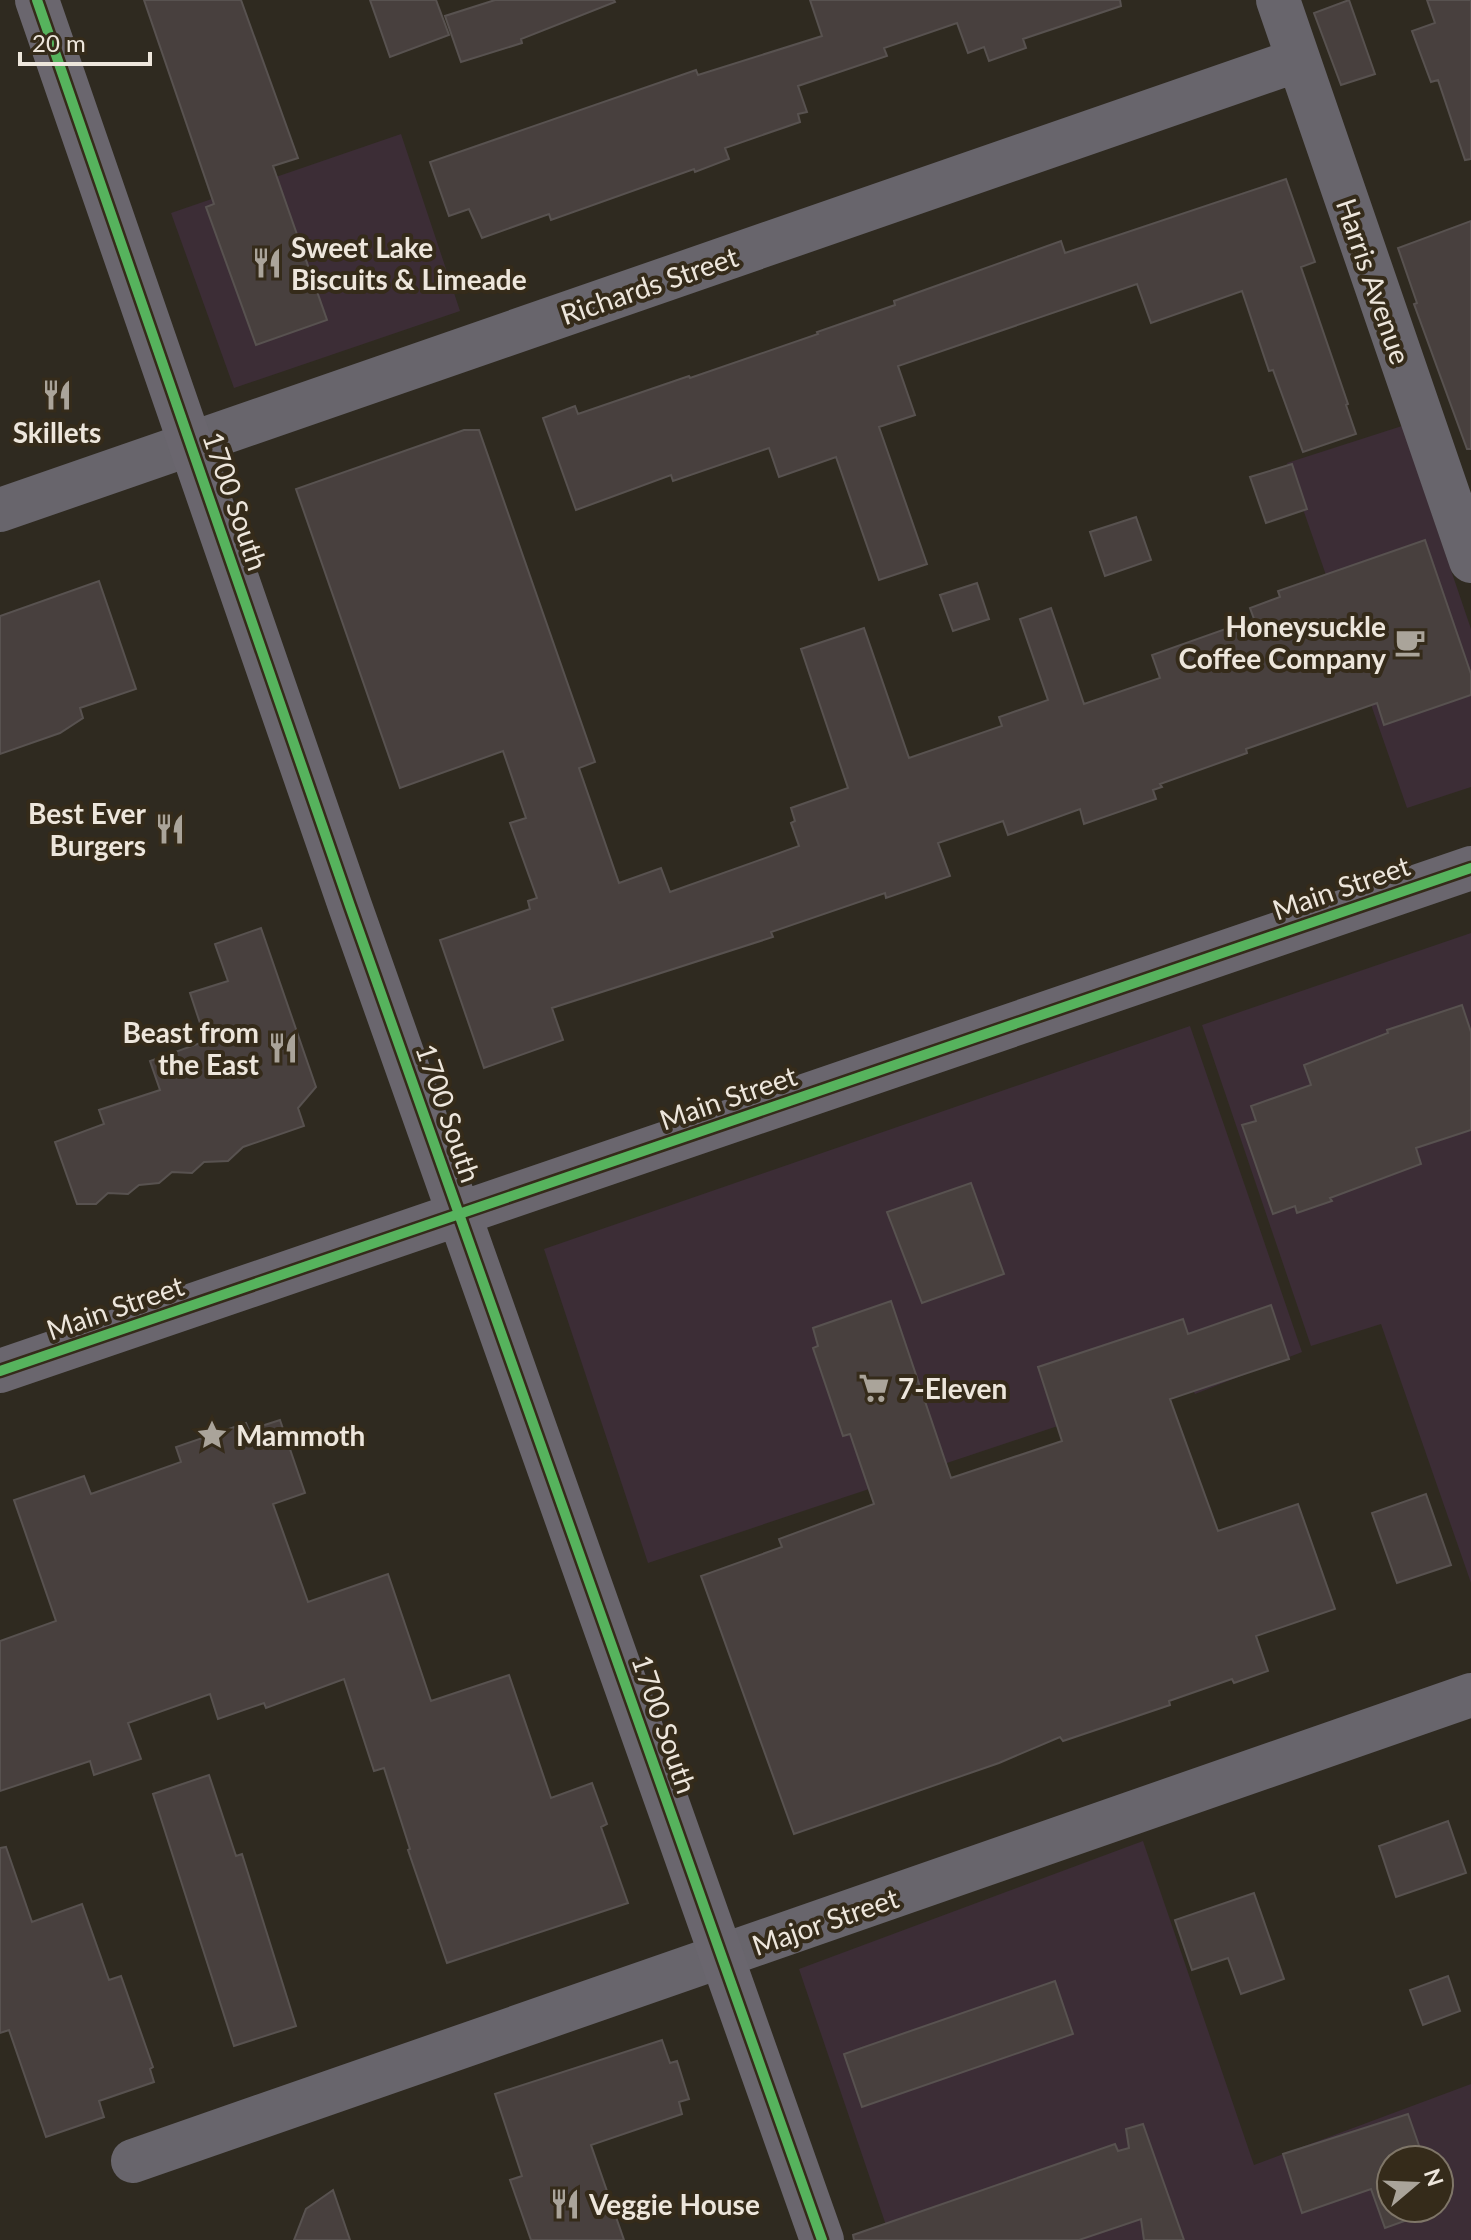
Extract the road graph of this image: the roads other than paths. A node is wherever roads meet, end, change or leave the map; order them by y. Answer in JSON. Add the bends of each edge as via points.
{"nodes":[{"id":1,"x":37,"y":0,"type":"edge"},
{"id":2,"x":1278,"y":0,"type":"edge"},
{"id":3,"x":1298,"y":60,"type":"junction"},
{"id":4,"x":191,"y":445,"type":"junction"},
{"id":5,"x":0,"y":510,"type":"edge"},
{"id":6,"x":1471,"y":561,"type":"edge"},
{"id":7,"x":1471,"y":868,"type":"edge"},
{"id":8,"x":459,"y":1214,"type":"junction"},
{"id":9,"x":0,"y":1371,"type":"edge"},
{"id":10,"x":1471,"y":1695,"type":"edge"},
{"id":11,"x":721,"y":1956,"type":"junction"},
{"id":12,"x":133,"y":2161,"type":"dead end"},
{"id":13,"x":822,"y":2240,"type":"edge"}],
"edges":[{"from":1,"to":4,"type":"street","name":"1700 South"},
{"from":2,"to":3,"type":"street","name":"Harris Avenue"},
{"from":3,"to":4,"type":"street","name":"Richards Street"},
{"from":3,"to":6,"type":"street","name":"Harris Avenue"},
{"from":4,"to":5,"type":"street","name":"Richards Street"},
{"from":4,"to":8,"type":"street","name":"1700 South"},
{"from":7,"to":8,"type":"street","name":"Main Street"},
{"from":8,"to":9,"type":"street","name":"Main Street"},
{"from":8,"to":11,"type":"street","name":"1700 South"},
{"from":10,"to":11,"type":"street","name":"Major Street"},
{"from":11,"to":12,"type":"street","name":"Major Street"},
{"from":11,"to":13,"type":"street","name":"1700 South"}]}
